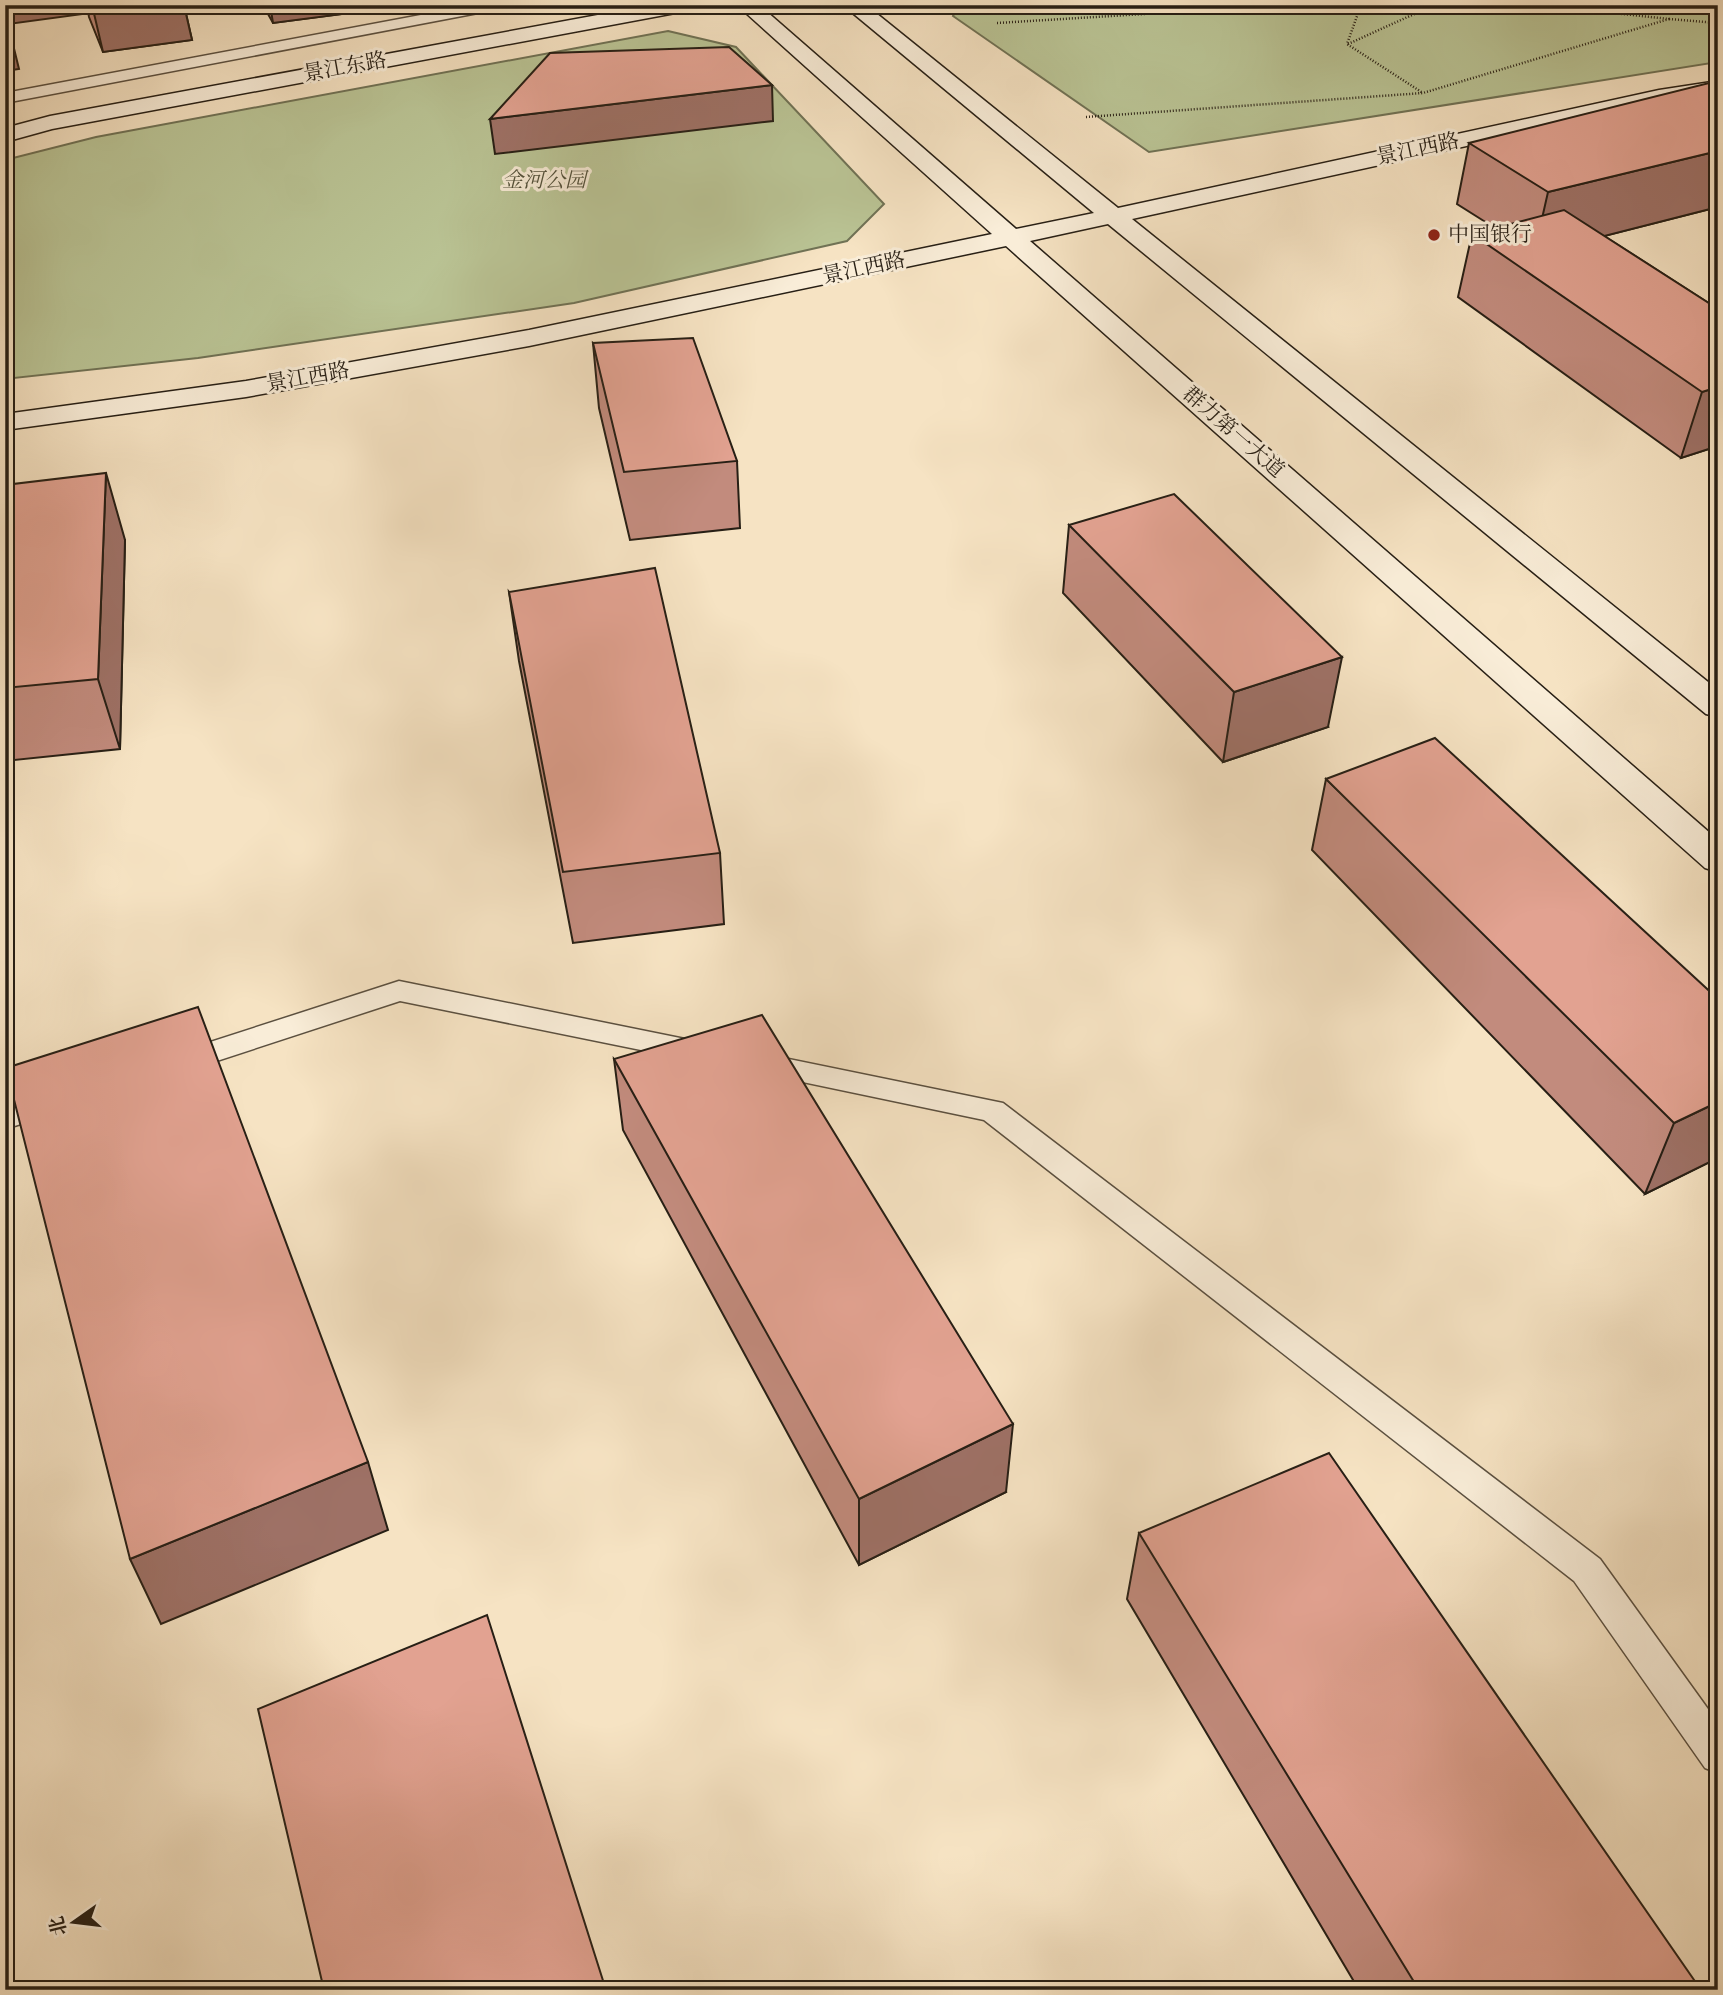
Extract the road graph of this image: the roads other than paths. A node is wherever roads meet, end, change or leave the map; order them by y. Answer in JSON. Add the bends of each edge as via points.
{"nodes":[{"id":1,"x":499,"y":5,"type":"edge"},
{"id":2,"x":686,"y":5,"type":"edge"},
{"id":3,"x":747,"y":5,"type":"edge"},
{"id":4,"x":853,"y":5,"type":"edge"},
{"id":5,"x":1718,"y":89,"type":"edge"},
{"id":6,"x":5,"y":98,"type":"edge"},
{"id":7,"x":5,"y":135,"type":"edge"},
{"id":8,"x":1113,"y":216,"type":"junction"},
{"id":9,"x":1012,"y":238,"type":"junction"},
{"id":10,"x":5,"y":422,"type":"edge"},
{"id":11,"x":1718,"y":707,"type":"edge"},
{"id":12,"x":1718,"y":860,"type":"edge"},
{"id":13,"x":150,"y":1072,"type":"edge"},
{"id":14,"x":84,"y":1093,"type":"edge"},
{"id":15,"x":5,"y":1118,"type":"edge"},
{"id":16,"x":1718,"y":1755,"type":"edge"}],
"edges":[{"from":1,"to":6,"type":"lane"},
{"from":2,"to":7,"type":"main road","name":"景江东路"},
{"from":3,"to":9,"type":"main road","name":"群力第一大道"},
{"from":4,"to":8,"type":"main road"},
{"from":5,"to":8,"type":"main road","name":"景江西路","via":[[1659,97]]},
{"from":8,"to":9,"type":"main road","name":"景江西路"},
{"from":8,"to":11,"type":"main road"},
{"from":9,"to":10,"type":"main road","name":"景江西路","via":[[529,338],[246,389]]},
{"from":9,"to":12,"type":"main road","name":"群力第一大道"},
{"from":13,"to":16,"type":"lane","via":[[399,991],[993,1111],[1587,1570]]},
{"from":14,"to":15,"type":"lane"}]}
